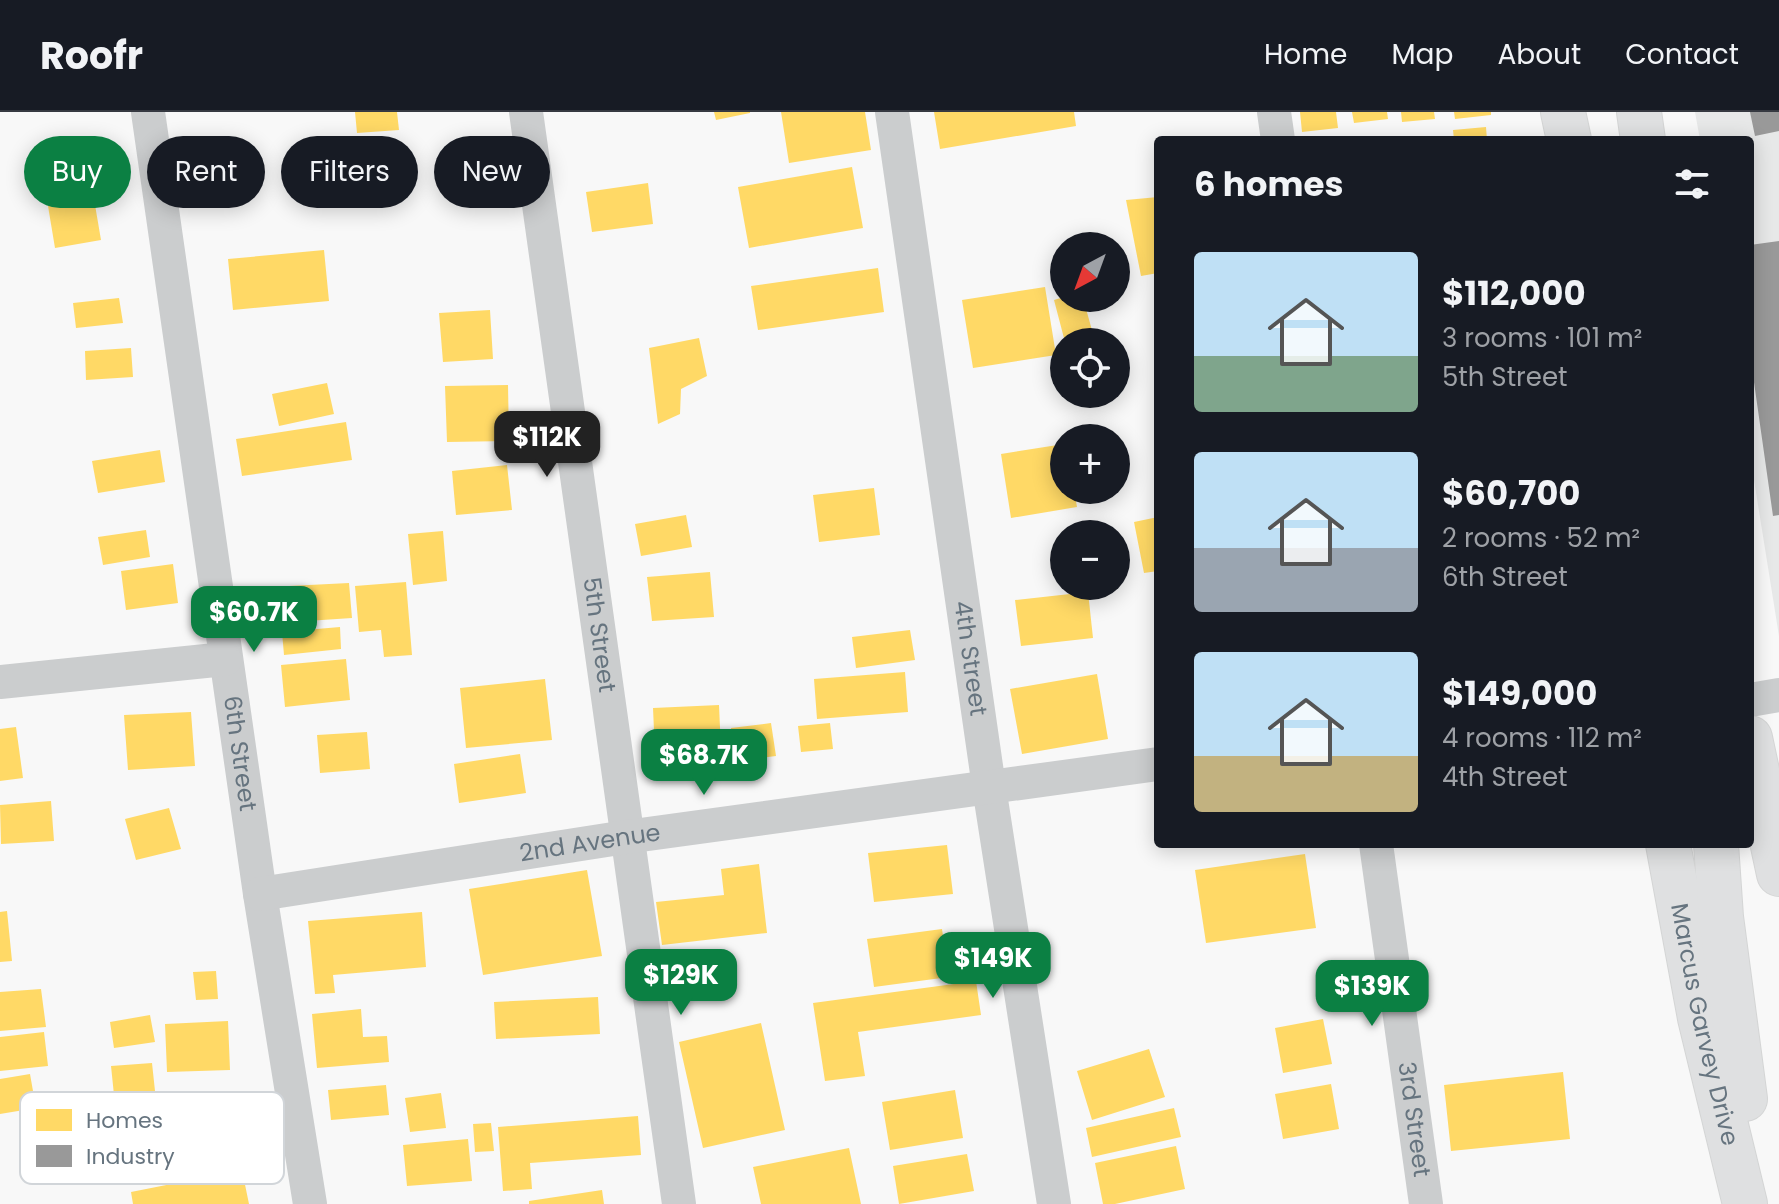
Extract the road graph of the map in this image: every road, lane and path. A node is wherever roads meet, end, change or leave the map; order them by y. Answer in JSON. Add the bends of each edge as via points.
{"nodes":[{"id":1,"x":148,"y":112,"type":"edge"},
{"id":2,"x":526,"y":112,"type":"edge"},
{"id":3,"x":892,"y":112,"type":"edge"},
{"id":4,"x":1274,"y":112,"type":"edge"},
{"id":5,"x":1561,"y":112,"type":"edge"},
{"id":6,"x":1639,"y":112,"type":"edge"},
{"id":7,"x":1277,"y":136,"type":"edge"},
{"id":8,"x":1562,"y":136,"type":"edge"},
{"id":9,"x":1568,"y":136,"type":"edge"},
{"id":10,"x":1642,"y":136,"type":"edge"},
{"id":11,"x":225,"y":659,"type":"junction"},
{"id":12,"x":0,"y":682,"type":"edge"},
{"id":13,"x":1779,"y":695,"type":"edge"},
{"id":14,"x":1754,"y":699,"type":"edge"},
{"id":15,"x":1754,"y":757,"type":"edge"},
{"id":16,"x":1154,"y":765,"type":"edge"},
{"id":17,"x":989,"y":787,"type":"junction"},
{"id":18,"x":626,"y":837,"type":"junction"},
{"id":19,"x":1377,"y":848,"type":"edge"},
{"id":20,"x":1669,"y":848,"type":"edge"},
{"id":21,"x":1716,"y":848,"type":"edge"},
{"id":22,"x":1779,"y":874,"type":"edge"},
{"id":23,"x":260,"y":894,"type":"junction"},
{"id":24,"x":310,"y":1204,"type":"edge"},
{"id":25,"x":679,"y":1204,"type":"edge"},
{"id":26,"x":1054,"y":1204,"type":"edge"},
{"id":27,"x":1426,"y":1204,"type":"edge"},
{"id":28,"x":1745,"y":1204,"type":"edge"},
{"id":29,"x":1758,"y":1204,"type":"edge"}],
"edges":[{"from":1,"to":11,"type":"street","name":"6th Street"},
{"from":2,"to":18,"type":"street","name":"5th Street"},
{"from":3,"to":17,"type":"street","name":"4th Street"},
{"from":4,"to":7,"type":"street"},
{"from":5,"to":8,"type":"highway"},
{"from":5,"to":9,"type":"highway"},
{"from":6,"to":10,"type":"highway"},
{"from":11,"to":12,"type":"street"},
{"from":11,"to":23,"type":"street","name":"6th Street"},
{"from":13,"to":14,"type":"street"},
{"from":15,"to":22,"type":"highway"},
{"from":16,"to":17,"type":"street","name":"2nd Avenue"},
{"from":17,"to":18,"type":"street","name":"2nd Avenue"},
{"from":17,"to":26,"type":"street","name":"4th Street"},
{"from":18,"to":23,"type":"street","name":"2nd Avenue"},
{"from":18,"to":25,"type":"street","name":"5th Street"},
{"from":19,"to":27,"type":"street","name":"3rd Street"},
{"from":20,"to":28,"type":"highway","name":"Marcus Garvey Drive","via":[[1700,1018]]},
{"from":21,"to":29,"type":"highway"},
{"from":23,"to":24,"type":"street","name":"6th Street"}]}
